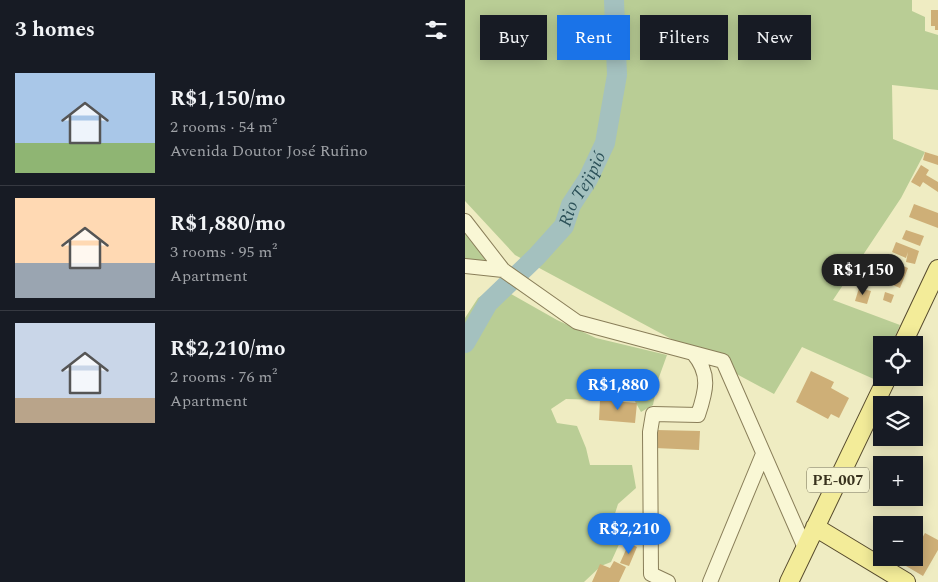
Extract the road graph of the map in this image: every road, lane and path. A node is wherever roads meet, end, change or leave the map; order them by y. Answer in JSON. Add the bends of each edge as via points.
{"nodes":[{"id":1,"x":465,"y":221,"type":"edge"},
{"id":2,"x":465,"y":266,"type":"edge"},
{"id":3,"x":938,"y":269,"type":"edge"},
{"id":4,"x":504,"y":270,"type":"junction"},
{"id":5,"x":906,"y":336,"type":"edge"},
{"id":6,"x":693,"y":353,"type":"junction"},
{"id":7,"x":883,"y":386,"type":"edge"},
{"id":8,"x":763,"y":454,"type":"junction"},
{"id":9,"x":815,"y":527,"type":"junction"},
{"id":10,"x":805,"y":548,"type":"junction"},
{"id":11,"x":651,"y":578,"type":"edge"},
{"id":12,"x":668,"y":582,"type":"edge"},
{"id":13,"x":710,"y":582,"type":"edge"},
{"id":14,"x":789,"y":582,"type":"edge"},
{"id":15,"x":906,"y":582,"type":"edge"}],
"edges":[{"from":1,"to":4,"type":"lane"},
{"from":2,"to":4,"type":"lane"},
{"from":3,"to":5,"type":"main road"},
{"from":4,"to":6,"type":"lane","via":[[577,322]]},
{"from":6,"to":8,"type":"lane","via":[[723,362]]},
{"from":6,"to":11,"type":"lane","via":[[704,369],[705,393],[698,415],[653,414]]},
{"from":7,"to":9,"type":"main road","number":"PE-007"},
{"from":8,"to":10,"type":"lane"},
{"from":8,"to":13,"type":"lane"},
{"from":9,"to":10,"type":"main road","number":"PE-007"},
{"from":9,"to":15,"type":"main road"},
{"from":10,"to":14,"type":"main road","number":"PE-007"},
{"from":11,"to":12,"type":"lane"}]}
